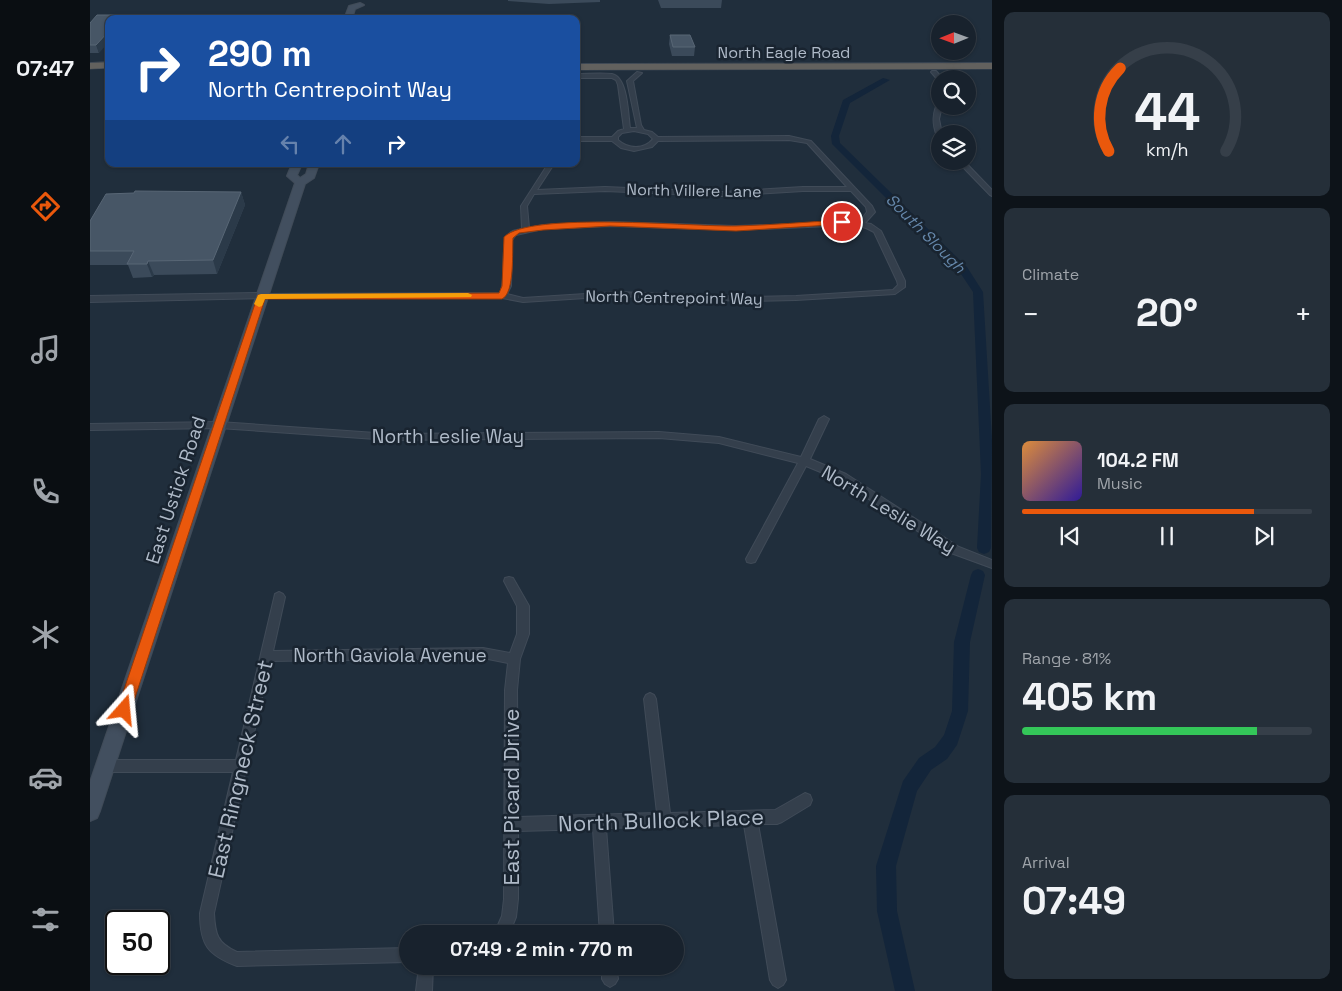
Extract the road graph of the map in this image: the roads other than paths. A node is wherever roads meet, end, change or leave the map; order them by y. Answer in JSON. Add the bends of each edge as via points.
{"nodes":[{"id":1,"x":361,"y":3,"type":"edge"},
{"id":2,"x":363,"y":13,"type":"dead end"},
{"id":3,"x":349,"y":15,"type":"edge"},
{"id":4,"x":105,"y":65,"type":"edge"},
{"id":5,"x":90,"y":66,"type":"edge"},
{"id":6,"x":992,"y":66,"type":"edge"},
{"id":7,"x":580,"y":67,"type":"edge"},
{"id":8,"x":695,"y":67,"type":"junction"},
{"id":9,"x":810,"y":67,"type":"junction"},
{"id":10,"x":90,"y":72,"type":"edge"},
{"id":11,"x":105,"y":72,"type":"edge"},
{"id":12,"x":992,"y":72,"type":"edge"},
{"id":13,"x":639,"y":73,"type":"junction"},
{"id":14,"x":707,"y":73,"type":"junction"},
{"id":15,"x":976,"y":73,"type":"edge"},
{"id":16,"x":580,"y":75,"type":"edge"},
{"id":17,"x":580,"y":75,"type":"edge"},
{"id":18,"x":931,"y":76,"type":"edge"},
{"id":19,"x":627,"y":130,"type":"junction"},
{"id":20,"x":641,"y":130,"type":"junction"},
{"id":21,"x":580,"y":139,"type":"edge"},
{"id":22,"x":615,"y":139,"type":"junction"},
{"id":23,"x":656,"y":139,"type":"junction"},
{"id":24,"x":296,"y":167,"type":"edge"},
{"id":25,"x":313,"y":167,"type":"edge"},
{"id":26,"x":549,"y":167,"type":"edge"},
{"id":27,"x":969,"y":170,"type":"edge"},
{"id":28,"x":300,"y":182,"type":"junction"},
{"id":29,"x":854,"y":189,"type":"junction"},
{"id":30,"x":533,"y":192,"type":"junction"},
{"id":31,"x":992,"y":194,"type":"edge"},
{"id":32,"x":861,"y":224,"type":"junction"},
{"id":33,"x":526,"y":230,"type":"junction"},
{"id":34,"x":261,"y":296,"type":"junction"},
{"id":35,"x":502,"y":296,"type":"junction"},
{"id":36,"x":90,"y":300,"type":"edge"},
{"id":37,"x":824,"y":419,"type":"dead end"},
{"id":38,"x":219,"y":425,"type":"junction"},
{"id":39,"x":90,"y":427,"type":"edge"},
{"id":40,"x":804,"y":461,"type":"junction"},
{"id":41,"x":750,"y":559,"type":"dead end"},
{"id":42,"x":992,"y":564,"type":"edge"},
{"id":43,"x":509,"y":581,"type":"dead end"},
{"id":44,"x":279,"y":597,"type":"dead end"},
{"id":45,"x":266,"y":656,"type":"junction"},
{"id":46,"x":514,"y":659,"type":"junction"},
{"id":47,"x":650,"y":699,"type":"dead end"},
{"id":48,"x":105,"y":766,"type":"junction"},
{"id":49,"x":240,"y":766,"type":"junction"},
{"id":50,"x":805,"y":800,"type":"dead end"},
{"id":51,"x":90,"y":811,"type":"edge"},
{"id":52,"x":750,"y":818,"type":"junction"},
{"id":53,"x":664,"y":820,"type":"junction"},
{"id":54,"x":599,"y":822,"type":"junction"},
{"id":55,"x":511,"y":824,"type":"junction"},
{"id":56,"x":505,"y":925,"type":"edge"},
{"id":57,"x":606,"y":925,"type":"edge"},
{"id":58,"x":399,"y":955,"type":"edge"},
{"id":59,"x":425,"y":975,"type":"edge"},
{"id":60,"x":778,"y":980,"type":"dead end"},
{"id":61,"x":424,"y":991,"type":"edge"}],
"edges":[{"from":1,"to":2,"type":"main road","via":[[365,8]]},
{"from":1,"to":3,"type":"main road","via":[[352,8]]},
{"from":4,"to":5,"type":"highway"},
{"from":6,"to":9,"type":"highway","name":"North Eagle Road"},
{"from":7,"to":8,"type":"highway","name":"North Eagle Road"},
{"from":8,"to":9,"type":"highway","name":"North Eagle Road"},
{"from":8,"to":13,"type":"highway","via":[[692,70]]},
{"from":9,"to":14,"type":"highway","via":[[804,70],[716,70]]},
{"from":10,"to":11,"type":"highway"},
{"from":12,"to":15,"type":"highway","name":"North Eagle Road"},
{"from":13,"to":14,"type":"highway","name":"North Eagle Road"},
{"from":13,"to":16,"type":"highway","name":"North Eagle Road"},
{"from":13,"to":20,"type":"street","via":[[630,81]]},
{"from":14,"to":18,"type":"highway","name":"North Eagle Road"},
{"from":17,"to":19,"type":"street","via":[[618,78]]},
{"from":19,"to":20,"type":"street"},
{"from":19,"to":22,"type":"street","via":[[620,132]]},
{"from":20,"to":23,"type":"street"},
{"from":21,"to":22,"type":"street"},
{"from":22,"to":23,"type":"street","via":[[622,146],[640,149],[650,147]]},
{"from":23,"to":29,"type":"street","via":[[802,140],[820,152]]},
{"from":24,"to":28,"type":"main road","name":"East Ustick Road","via":[[292,176]]},
{"from":25,"to":28,"type":"main road","name":"East Ustick Road","via":[[310,176]]},
{"from":26,"to":30,"type":"street"},
{"from":27,"to":31,"type":"street"},
{"from":28,"to":34,"type":"main road","name":"East Ustick Road"},
{"from":29,"to":30,"type":"street","name":"North Villere Lane","via":[[722,194],[614,189]]},
{"from":29,"to":32,"type":"street","via":[[869,206],[870,212]]},
{"from":30,"to":33,"type":"street","via":[[524,206]]},
{"from":32,"to":33,"type":"street","via":[[842,222],[736,228],[610,224]]},
{"from":32,"to":35,"type":"street","name":"North Centrepoint Way","via":[[877,231],[901,281],[898,290],[753,299],[617,294],[523,300]]},
{"from":33,"to":35,"type":"street","via":[[508,237],[507,286]]},
{"from":34,"to":35,"type":"street","name":"North Centrepoint Way"},
{"from":34,"to":36,"type":"street","name":"North Centrepoint Way"},
{"from":34,"to":38,"type":"main road","name":"East Ustick Road"},
{"from":37,"to":40,"type":"street","name":"North Leslie Way"},
{"from":38,"to":39,"type":"street","name":"North Leslie Way"},
{"from":38,"to":40,"type":"street","name":"North Leslie Way","via":[[390,438],[659,435],[719,440]]},
{"from":38,"to":48,"type":"main road","name":"East Ustick Road"},
{"from":40,"to":41,"type":"street","name":"North Leslie Way"},
{"from":40,"to":42,"type":"street","name":"North Leslie Way","via":[[844,477],[955,550]]},
{"from":43,"to":46,"type":"street","name":"East Picard Drive","via":[[523,606],[523,634]]},
{"from":44,"to":45,"type":"street","name":"East Ringneck Street"},
{"from":45,"to":46,"type":"street","name":"North Gaviola Avenue","via":[[483,653]]},
{"from":45,"to":49,"type":"street","name":"East Ringneck Street"},
{"from":46,"to":55,"type":"street","name":"East Picard Drive"},
{"from":47,"to":53,"type":"street"},
{"from":48,"to":49,"type":"street"},
{"from":48,"to":51,"type":"main road","name":"East Ustick Road"},
{"from":49,"to":58,"type":"street","name":"East Ringneck Street","via":[[207,913],[211,942],[220,953],[238,958]]},
{"from":50,"to":52,"type":"street","name":"North Bullock Place","via":[[777,817]]},
{"from":52,"to":53,"type":"street","name":"North Bullock Place"},
{"from":52,"to":60,"type":"street"},
{"from":53,"to":54,"type":"street","name":"North Bullock Place"},
{"from":54,"to":55,"type":"street","name":"North Bullock Place"},
{"from":54,"to":57,"type":"street"},
{"from":55,"to":56,"type":"street","name":"East Picard Drive","via":[[511,899]]},
{"from":59,"to":61,"type":"street"}]}
